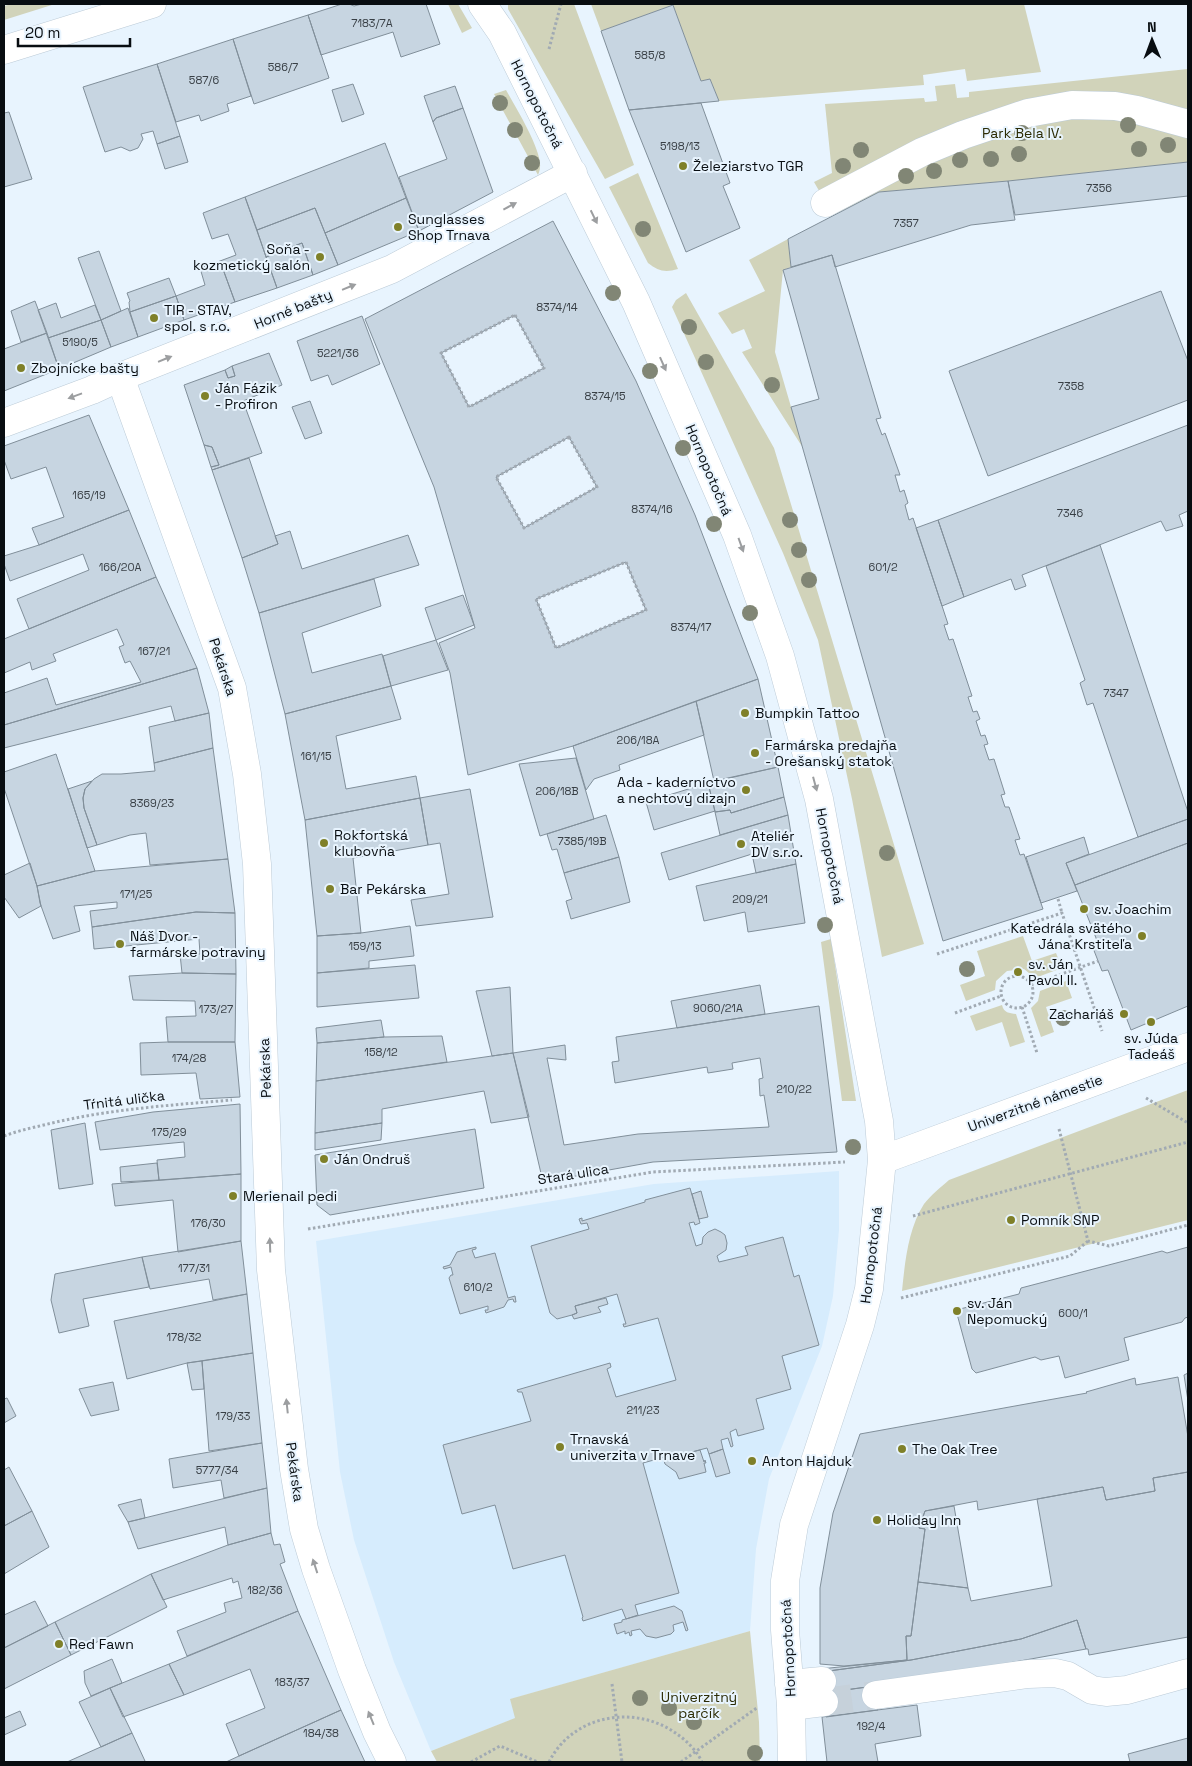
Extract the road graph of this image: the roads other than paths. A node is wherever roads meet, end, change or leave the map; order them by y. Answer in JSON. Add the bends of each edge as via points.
{"nodes":[{"id":1,"x":152,"y":4,"type":"edge"},
{"id":2,"x":482,"y":4,"type":"edge"},
{"id":3,"x":499,"y":4,"type":"edge"},
{"id":4,"x":502,"y":33,"type":"junction"},
{"id":5,"x":4,"y":50,"type":"edge"},
{"id":6,"x":1188,"y":124,"type":"edge"},
{"id":7,"x":573,"y":173,"type":"junction"},
{"id":8,"x":825,"y":203,"type":"dead end"},
{"id":9,"x":120,"y":377,"type":"junction"},
{"id":10,"x":4,"y":423,"type":"edge"},
{"id":11,"x":1188,"y":1046,"type":"edge"},
{"id":12,"x":882,"y":1160,"type":"junction"},
{"id":13,"x":1188,"y":1673,"type":"edge"},
{"id":14,"x":823,"y":1691,"type":"tunnel mouth"},
{"id":15,"x":876,"y":1695,"type":"tunnel mouth"},
{"id":16,"x":781,"y":1697,"type":"junction"},
{"id":17,"x":392,"y":1762,"type":"edge"},
{"id":18,"x":792,"y":1762,"type":"edge"}],
"edges":[{"from":1,"to":5,"type":"street"},
{"from":2,"to":4,"type":"street","name":"Hornopotočná"},
{"from":3,"to":4,"type":"street"},
{"from":4,"to":7,"type":"street","name":"Hornopotočná"},
{"from":6,"to":8,"type":"street","via":[[1115,106],[1072,105],[1028,113],[922,152]]},
{"from":9,"to":7,"type":"street","name":"Horné bašty","one_way":true,"via":[[392,269]]},
{"from":7,"to":12,"type":"street","name":"Hornopotočná","one_way":true,"via":[[636,302],[689,423],[737,535],[780,656],[820,799],[880,1121]]},
{"from":9,"to":10,"type":"street","name":"Horné bašty","one_way":true},
{"from":17,"to":9,"type":"street","name":"Pekárska","one_way":true,"via":[[352,1670],[316,1569],[304,1530],[294,1469],[271,1270],[257,864],[247,774],[232,688]]},
{"from":11,"to":12,"type":"street","name":"Univerzitné námestie"},
{"from":12,"to":16,"type":"street","name":"Hornopotočná","via":[[870,1289],[794,1525],[785,1581]]},
{"from":13,"to":15,"type":"street","via":[[1127,1690],[1106,1692],[1092,1690],[1068,1676],[1055,1673]]},
{"from":14,"to":16,"type":"street"},
{"from":16,"to":18,"type":"street","name":"Hornopotočná"}]}
